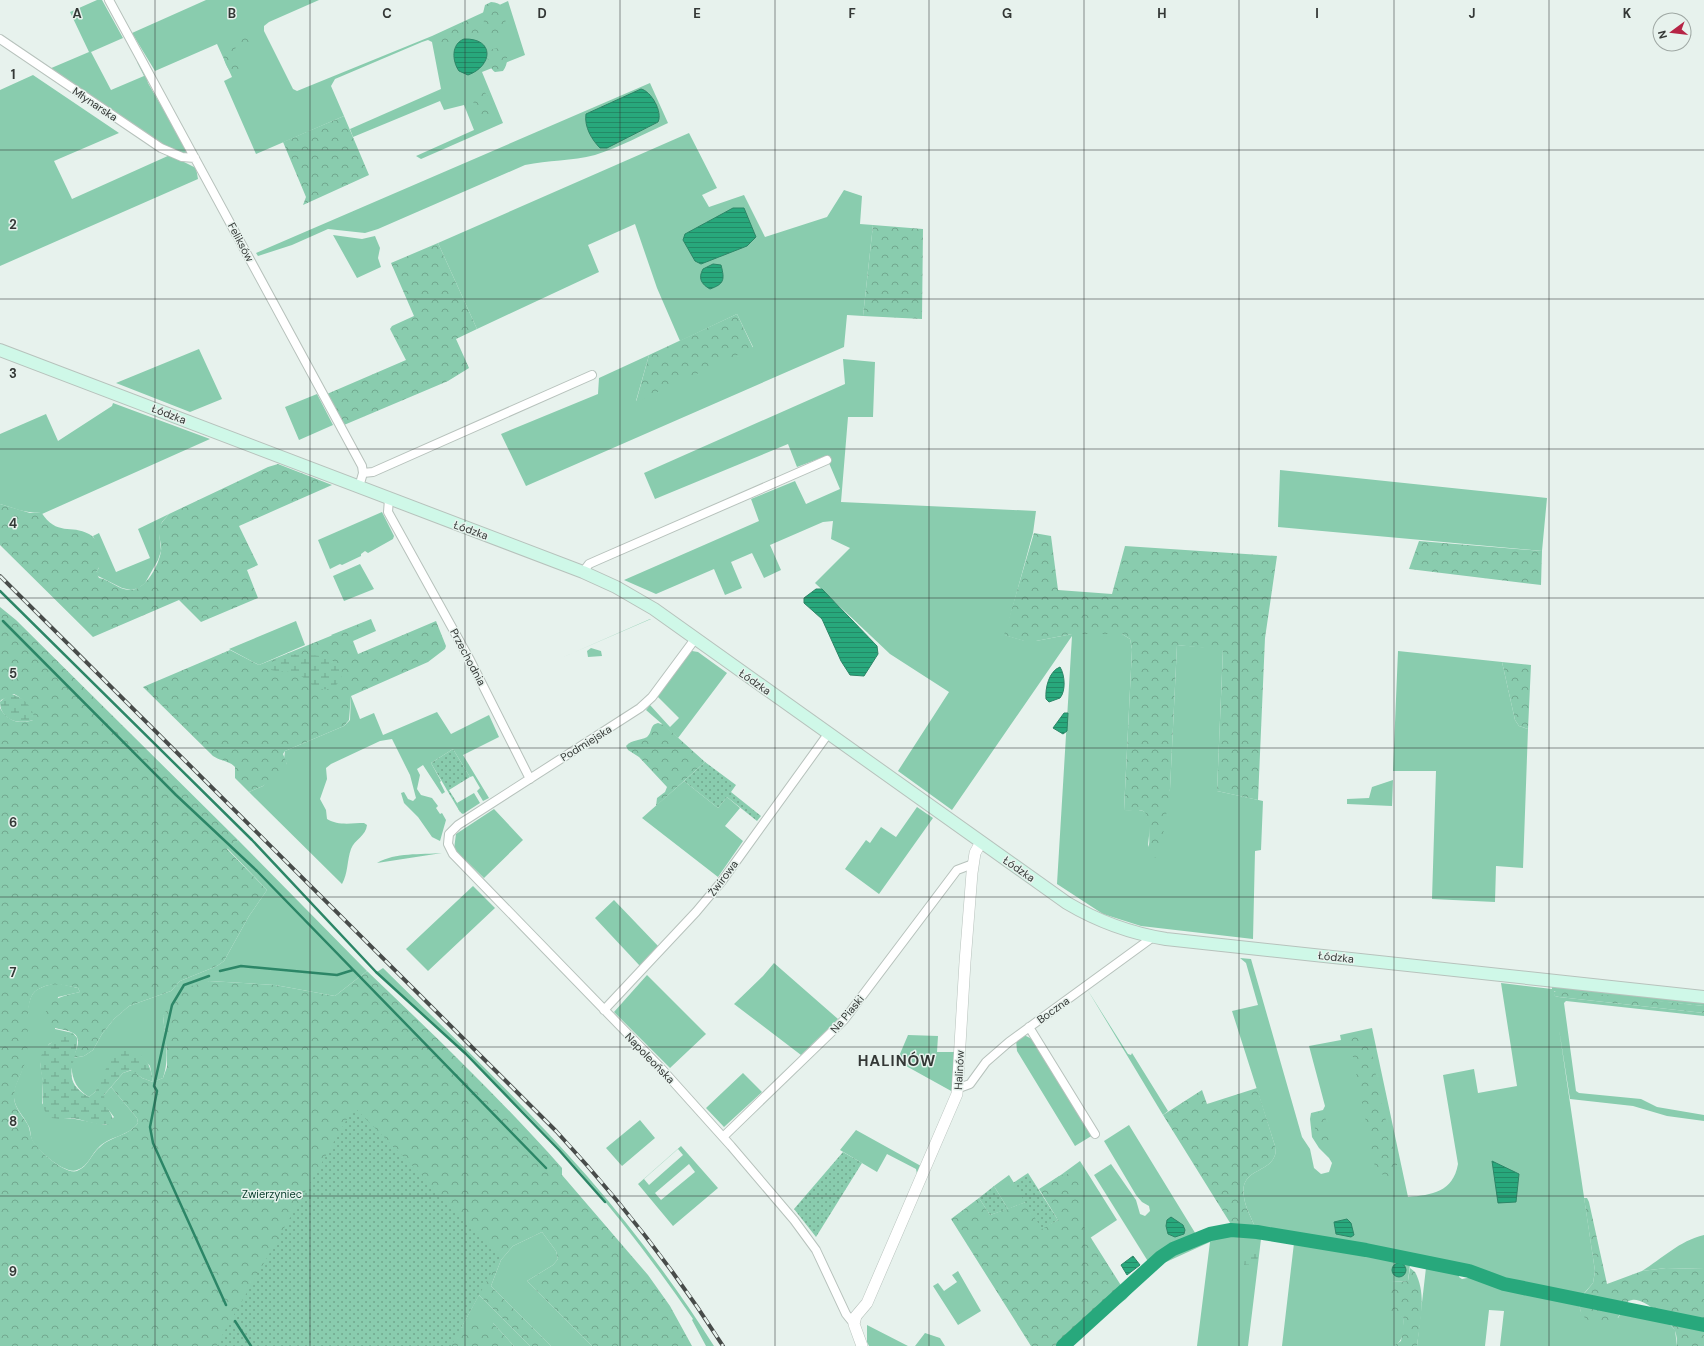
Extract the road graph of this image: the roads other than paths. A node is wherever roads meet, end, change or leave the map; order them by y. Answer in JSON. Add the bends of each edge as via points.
{"nodes":[{"id":1,"x":109,"y":0,"type":"edge"},
{"id":2,"x":0,"y":39,"type":"edge"},
{"id":3,"x":195,"y":158,"type":"junction"},
{"id":4,"x":0,"y":350,"type":"edge"},
{"id":5,"x":592,"y":375,"type":"dead end"},
{"id":6,"x":827,"y":460,"type":"dead end"},
{"id":7,"x":363,"y":473,"type":"junction"},
{"id":8,"x":359,"y":487,"type":"junction"},
{"id":9,"x":389,"y":499,"type":"junction"},
{"id":10,"x":583,"y":572,"type":"junction"},
{"id":11,"x":694,"y":639,"type":"junction"},
{"id":12,"x":828,"y":734,"type":"junction"},
{"id":13,"x":530,"y":779,"type":"junction"},
{"id":14,"x":458,"y":826,"type":"joint"},
{"id":15,"x":981,"y":842,"type":"junction"},
{"id":16,"x":973,"y":868,"type":"junction"},
{"id":17,"x":1153,"y":937,"type":"junction"},
{"id":18,"x":1704,"y":997,"type":"edge"},
{"id":19,"x":604,"y":1010,"type":"junction"},
{"id":20,"x":1029,"y":1027,"type":"junction"},
{"id":21,"x":958,"y":1088,"type":"junction"},
{"id":22,"x":1095,"y":1134,"type":"dead end"},
{"id":23,"x":723,"y":1137,"type":"junction"},
{"id":24,"x":844,"y":1307,"type":"junction"},
{"id":25,"x":858,"y":1313,"type":"junction"},
{"id":26,"x":854,"y":1324,"type":"junction"},
{"id":27,"x":862,"y":1346,"type":"edge"}],
"edges":[{"from":1,"to":3,"type":"street","name":"Feliksów"},
{"from":2,"to":3,"type":"street","name":"Młynarska","via":[[161,148],[182,157]]},
{"from":3,"to":7,"type":"street","name":"Feliksów","via":[[362,466]]},
{"from":4,"to":8,"type":"main road","name":"Łódzka"},
{"from":5,"to":7,"type":"street","via":[[373,472]]},
{"from":6,"to":10,"type":"street","via":[[589,564]]},
{"from":7,"to":8,"type":"street"},
{"from":8,"to":9,"type":"main road","name":"Łódzka"},
{"from":9,"to":10,"type":"main road","name":"Łódzka"},
{"from":9,"to":13,"type":"street","name":"Przechodnia","via":[[388,512],[470,660]]},
{"from":10,"to":11,"type":"main road","name":"Łódzka","via":[[635,598]]},
{"from":11,"to":12,"type":"main road","name":"Łódzka"},
{"from":11,"to":13,"type":"street","name":"Podmiejska","via":[[652,697],[640,708]]},
{"from":12,"to":15,"type":"main road","name":"Łódzka"},
{"from":12,"to":19,"type":"street","name":"Żwirowa","via":[[696,912]]},
{"from":13,"to":14,"type":"street","name":"Podmiejska"},
{"from":14,"to":19,"type":"street","name":"Napoleońska","via":[[448,836],[451,852]]},
{"from":15,"to":16,"type":"street","name":"Halinów","via":[[975,854]]},
{"from":15,"to":17,"type":"main road","name":"Łódzka","via":[[1087,915],[1118,928]]},
{"from":16,"to":21,"type":"street","name":"Halinów","via":[[964,969]]},
{"from":16,"to":23,"type":"street","name":"Na Piaski","via":[[953,875],[844,1020]]},
{"from":17,"to":18,"type":"main road","name":"Łódzka"},
{"from":17,"to":20,"type":"street","name":"Boczna"},
{"from":19,"to":23,"type":"street","name":"Napoleońska"},
{"from":20,"to":21,"type":"street","name":"Boczna","via":[[992,1056],[970,1084]]},
{"from":20,"to":22,"type":"street"},
{"from":21,"to":25,"type":"street","name":"Halinów","via":[[956,1100],[867,1303]]},
{"from":23,"to":24,"type":"street","name":"Napoleońska","via":[[805,1234],[825,1266]]},
{"from":24,"to":25,"type":"street"},
{"from":24,"to":26,"type":"street","name":"Napoleońska"},
{"from":25,"to":26,"type":"street","name":"Halinów"},
{"from":26,"to":27,"type":"street","name":"Napoleońska"}]}
